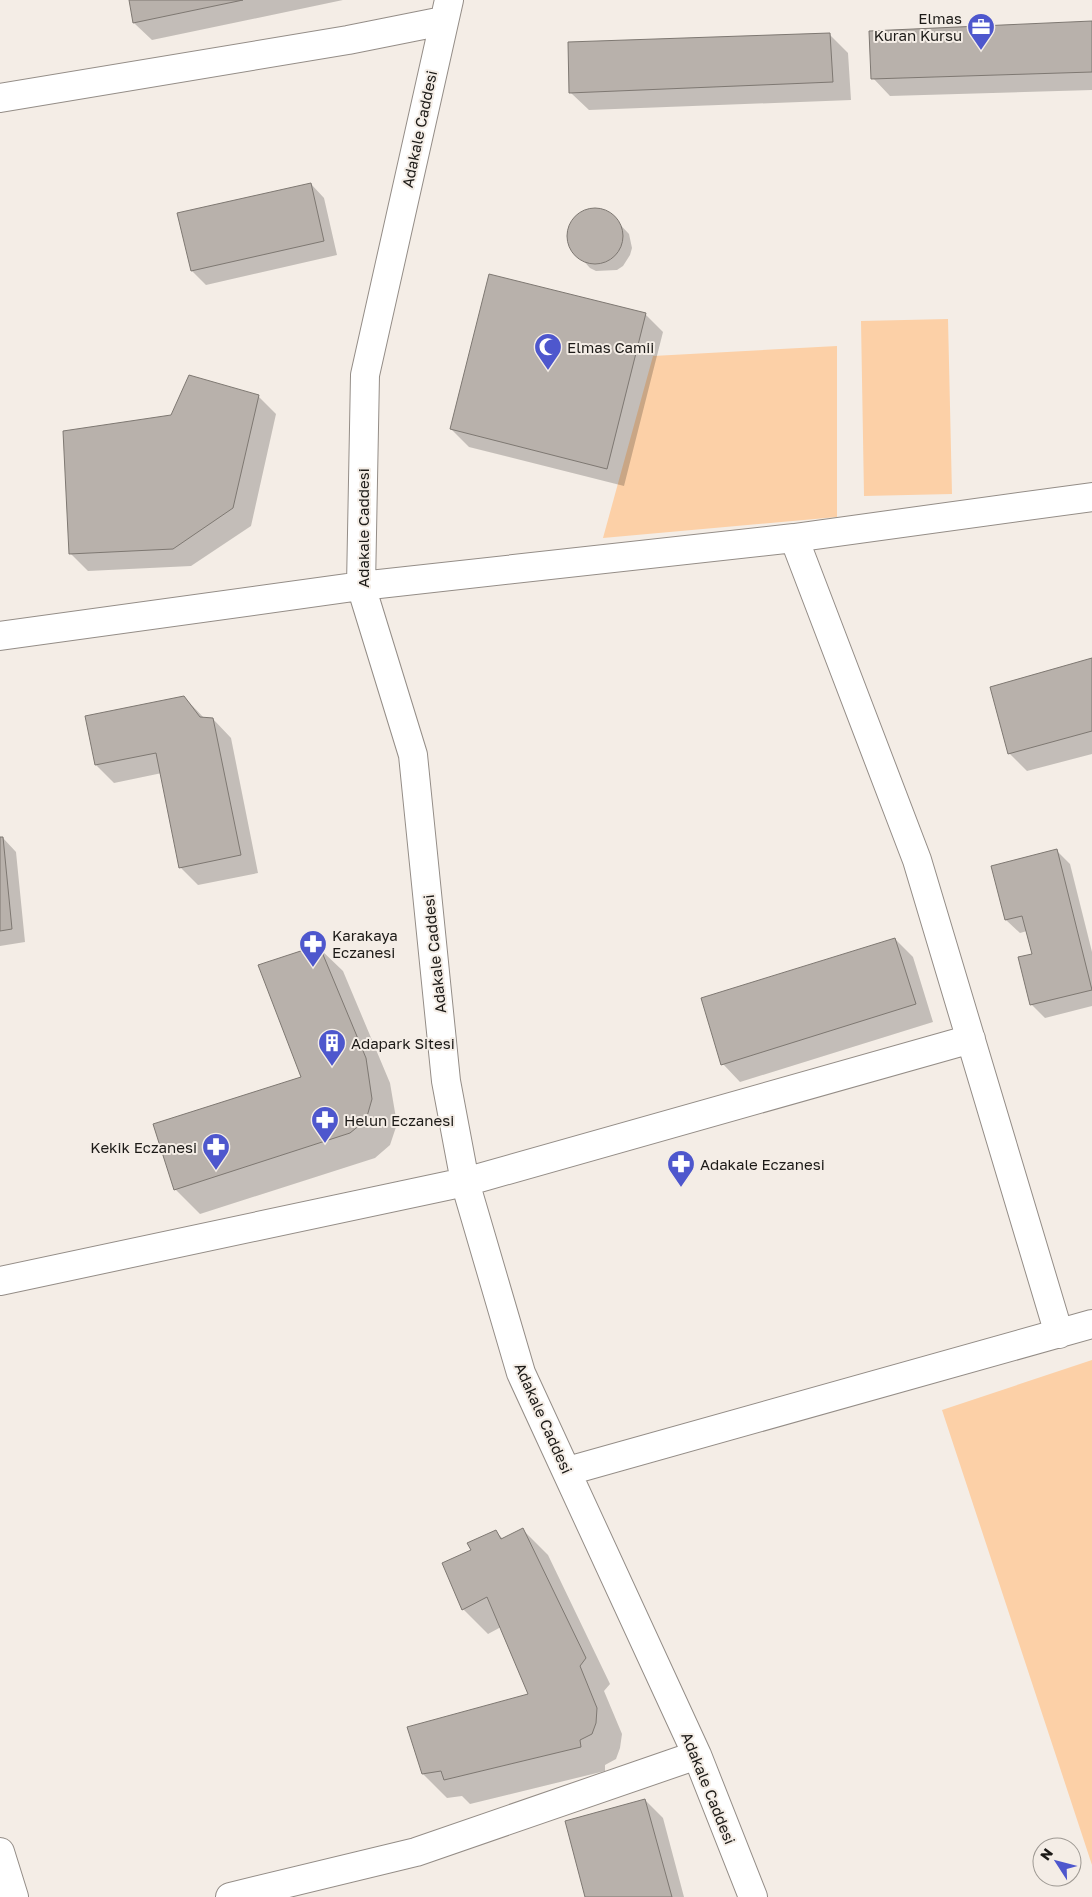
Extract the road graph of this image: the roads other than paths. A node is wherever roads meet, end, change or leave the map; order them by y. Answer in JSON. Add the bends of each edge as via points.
{"nodes":[{"id":1,"x":446,"y":11,"type":"edge"},
{"id":2,"x":0,"y":98,"type":"edge"},
{"id":3,"x":1092,"y":496,"type":"edge"},
{"id":4,"x":794,"y":538,"type":"junction"},
{"id":5,"x":361,"y":586,"type":"junction"},
{"id":6,"x":0,"y":636,"type":"edge"},
{"id":7,"x":971,"y":1039,"type":"junction"},
{"id":8,"x":465,"y":1182,"type":"junction"},
{"id":9,"x":0,"y":1282,"type":"edge"},
{"id":10,"x":1092,"y":1324,"type":"edge"},
{"id":11,"x":1059,"y":1334,"type":"junction"},
{"id":12,"x":568,"y":1471,"type":"junction"},
{"id":13,"x":697,"y":1755,"type":"junction"},
{"id":14,"x":0,"y":1852,"type":"edge"},
{"id":15,"x":14,"y":1897,"type":"edge"},
{"id":16,"x":230,"y":1897,"type":"edge"},
{"id":17,"x":753,"y":1897,"type":"edge"}],
"edges":[{"from":1,"to":2,"type":"street","via":[[348,40]]},
{"from":1,"to":5,"type":"street","name":"Adakale Caddesi","via":[[365,375]]},
{"from":3,"to":4,"type":"street"},
{"from":4,"to":5,"type":"street"},
{"from":4,"to":7,"type":"street","via":[[917,860]]},
{"from":5,"to":6,"type":"street"},
{"from":5,"to":8,"type":"street","name":"Adakale Caddesi","via":[[413,755],[446,1081]]},
{"from":7,"to":8,"type":"street"},
{"from":7,"to":11,"type":"street"},
{"from":8,"to":9,"type":"street"},
{"from":8,"to":12,"type":"street","name":"Adakale Caddesi","via":[[521,1373]]},
{"from":10,"to":11,"type":"street"},
{"from":11,"to":12,"type":"street"},
{"from":12,"to":13,"type":"street","name":"Adakale Caddesi"},
{"from":13,"to":16,"type":"street","via":[[416,1852]]},
{"from":13,"to":17,"type":"street","name":"Adakale Caddesi"},
{"from":14,"to":15,"type":"street"}]}
